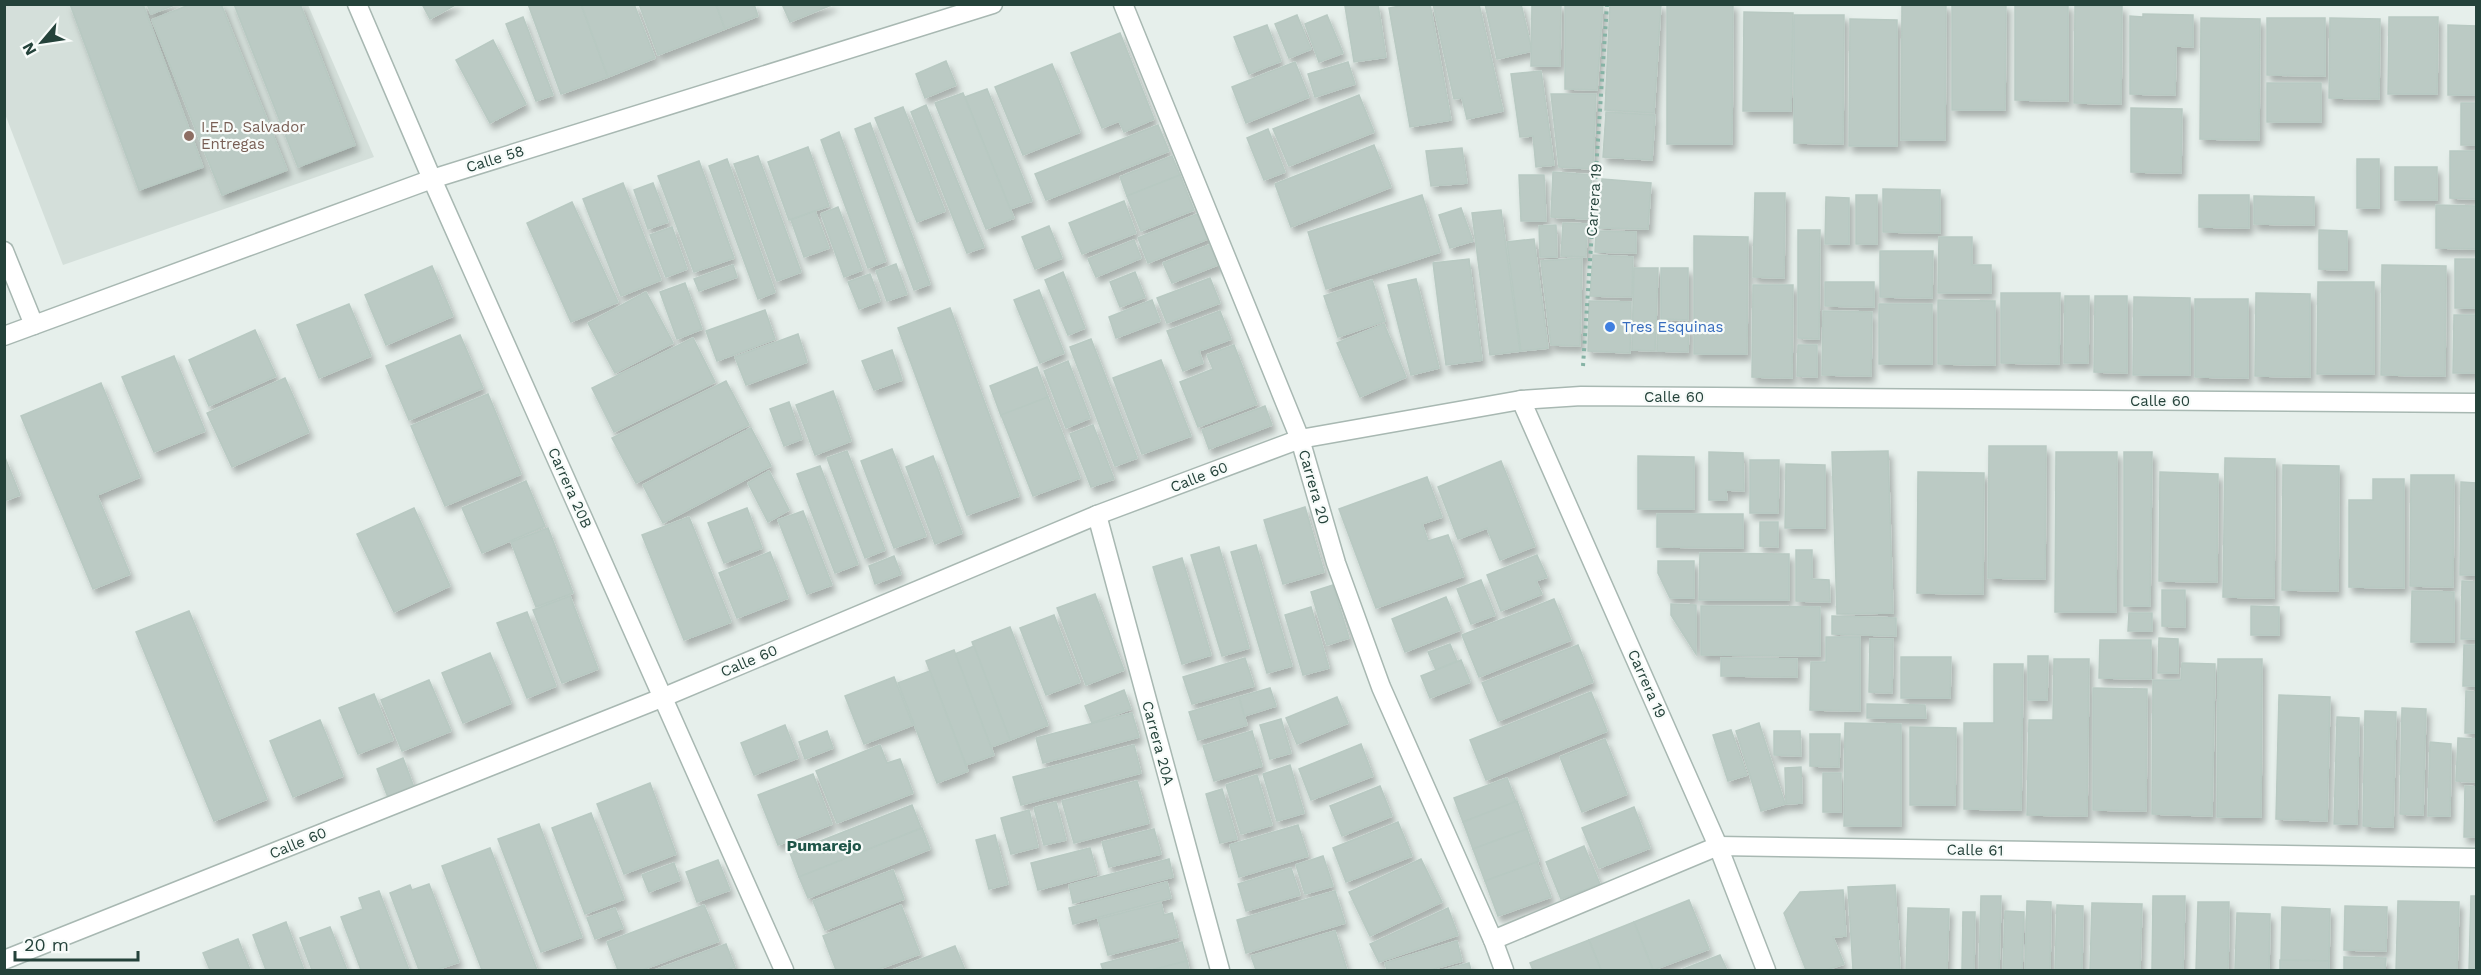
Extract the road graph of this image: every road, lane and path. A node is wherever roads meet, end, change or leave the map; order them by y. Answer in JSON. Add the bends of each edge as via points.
{"nodes":[{"id":1,"x":357,"y":4,"type":"edge"},
{"id":2,"x":993,"y":4,"type":"edge"},
{"id":3,"x":1123,"y":4,"type":"edge"},
{"id":4,"x":1607,"y":4,"type":"edge"},
{"id":5,"x":432,"y":179,"type":"junction"},
{"id":6,"x":4,"y":251,"type":"edge"},
{"id":7,"x":34,"y":325,"type":"junction"},
{"id":8,"x":4,"y":336,"type":"edge"},
{"id":9,"x":1581,"y":396,"type":"junction"},
{"id":10,"x":1521,"y":400,"type":"junction"},
{"id":11,"x":2476,"y":403,"type":"edge"},
{"id":12,"x":1300,"y":439,"type":"junction"},
{"id":13,"x":1097,"y":515,"type":"junction"},
{"id":14,"x":664,"y":697,"type":"junction"},
{"id":15,"x":1718,"y":846,"type":"junction"},
{"id":16,"x":2476,"y":858,"type":"edge"},
{"id":17,"x":1493,"y":940,"type":"junction"},
{"id":18,"x":4,"y":960,"type":"edge"},
{"id":19,"x":784,"y":970,"type":"edge"},
{"id":20,"x":1220,"y":970,"type":"edge"},
{"id":21,"x":1504,"y":970,"type":"edge"},
{"id":22,"x":1766,"y":970,"type":"edge"}],
"edges":[{"from":1,"to":5,"type":"street","name":"Carrera 20B"},
{"from":2,"to":5,"type":"street","name":"Calle 58"},
{"from":3,"to":12,"type":"street","name":"Carrera 20"},
{"from":4,"to":9,"type":"path","name":"Carrera 19"},
{"from":5,"to":7,"type":"street","name":"Calle 58"},
{"from":5,"to":14,"type":"street","name":"Carrera 20B"},
{"from":6,"to":7,"type":"street"},
{"from":7,"to":8,"type":"street","name":"Calle 58"},
{"from":9,"to":10,"type":"street","name":"Calle 60"},
{"from":9,"to":11,"type":"street","name":"Calle 60"},
{"from":10,"to":12,"type":"street","name":"Calle 60"},
{"from":10,"to":15,"type":"street","name":"Carrera 19"},
{"from":12,"to":13,"type":"street","name":"Calle 60"},
{"from":12,"to":17,"type":"street","name":"Carrera 20","via":[[1336,563],[1381,687]]},
{"from":13,"to":14,"type":"street","name":"Calle 60"},
{"from":13,"to":20,"type":"street","name":"Carrera 20A"},
{"from":14,"to":18,"type":"street","name":"Calle 60"},
{"from":14,"to":19,"type":"street","name":"Carrera 20B"},
{"from":15,"to":16,"type":"street","name":"Calle 61"},
{"from":15,"to":17,"type":"street","name":"Calle 61"},
{"from":15,"to":22,"type":"street","name":"Carrera 19"},
{"from":17,"to":21,"type":"street","name":"Carrera 20"}]}
